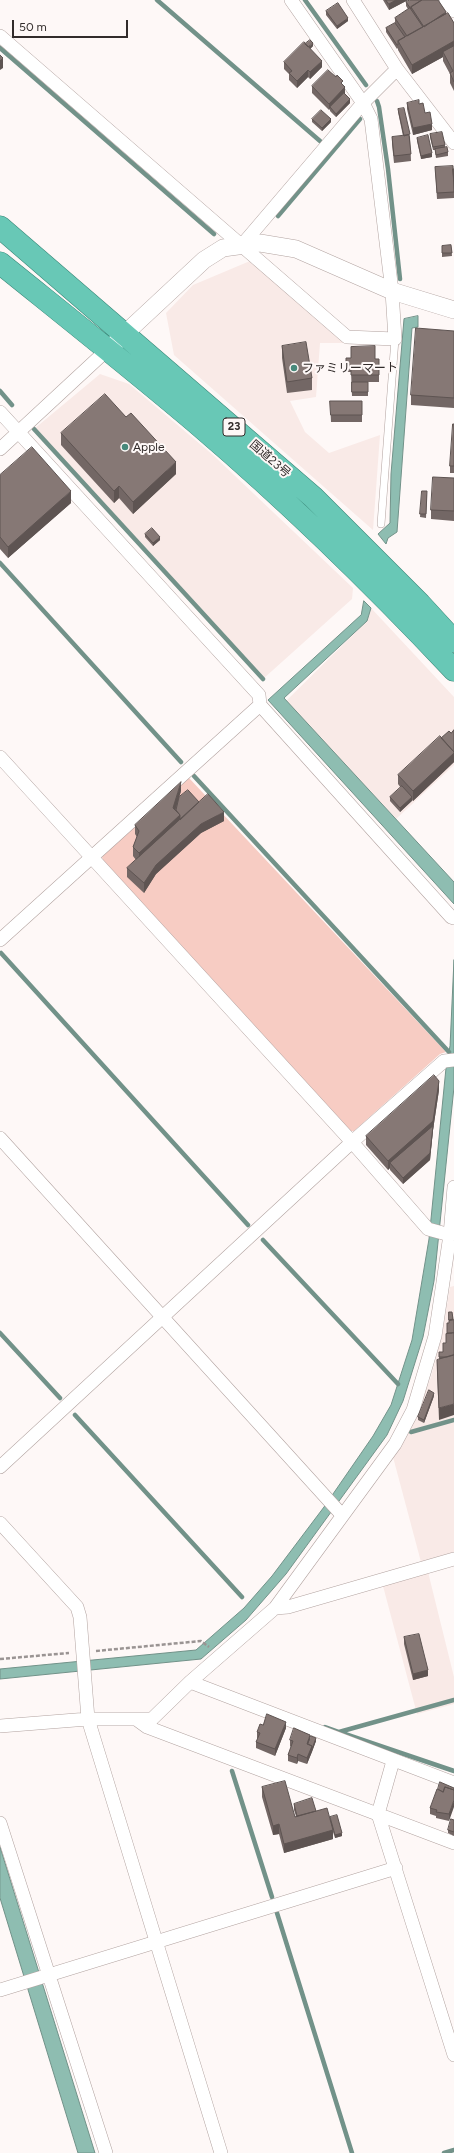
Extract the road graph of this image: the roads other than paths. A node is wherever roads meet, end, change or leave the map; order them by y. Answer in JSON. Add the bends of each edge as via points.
{"nodes":[{"id":1,"x":291,"y":0,"type":"edge"},
{"id":2,"x":353,"y":0,"type":"edge"},
{"id":3,"x":446,"y":0,"type":"edge"},
{"id":4,"x":454,"y":11,"type":"edge"},
{"id":5,"x":0,"y":36,"type":"edge"},
{"id":6,"x":398,"y":69,"type":"junction"},
{"id":7,"x":363,"y":103,"type":"junction"},
{"id":8,"x":454,"y":143,"type":"edge"},
{"id":9,"x":0,"y":227,"type":"edge"},
{"id":10,"x":242,"y":245,"type":"junction"},
{"id":11,"x":0,"y":263,"type":"edge"},
{"id":12,"x":392,"y":291,"type":"junction"},
{"id":13,"x":454,"y":310,"type":"edge"},
{"id":14,"x":125,"y":334,"type":"junction"},
{"id":15,"x":396,"y":339,"type":"junction"},
{"id":16,"x":108,"y":349,"type":"junction"},
{"id":17,"x":0,"y":412,"type":"edge"},
{"id":18,"x":18,"y":433,"type":"junction"},
{"id":19,"x":0,"y":449,"type":"edge"},
{"id":20,"x":381,"y":524,"type":"dead end"},
{"id":21,"x":454,"y":641,"type":"edge"},
{"id":22,"x":454,"y":670,"type":"edge"},
{"id":23,"x":260,"y":705,"type":"junction"},
{"id":24,"x":0,"y":757,"type":"edge"},
{"id":25,"x":90,"y":857,"type":"junction"},
{"id":26,"x":452,"y":918,"type":"edge"},
{"id":27,"x":0,"y":940,"type":"edge"},
{"id":28,"x":449,"y":1061,"type":"edge"},
{"id":29,"x":0,"y":1138,"type":"edge"},
{"id":30,"x":352,"y":1142,"type":"junction"},
{"id":31,"x":454,"y":1187,"type":"edge"},
{"id":32,"x":450,"y":1235,"type":"junction"},
{"id":33,"x":448,"y":1282,"type":"edge"},
{"id":34,"x":164,"y":1318,"type":"junction"},
{"id":35,"x":0,"y":1467,"type":"edge"},
{"id":36,"x":342,"y":1516,"type":"junction"},
{"id":37,"x":0,"y":1523,"type":"edge"},
{"id":38,"x":454,"y":1559,"type":"edge"},
{"id":39,"x":275,"y":1608,"type":"junction"},
{"id":40,"x":190,"y":1682,"type":"junction"},
{"id":41,"x":134,"y":1718,"type":"junction"},
{"id":42,"x":88,"y":1719,"type":"junction"},
{"id":43,"x":0,"y":1726,"type":"edge"},
{"id":44,"x":393,"y":1761,"type":"junction"},
{"id":45,"x":454,"y":1783,"type":"edge"},
{"id":46,"x":378,"y":1814,"type":"junction"},
{"id":47,"x":0,"y":1823,"type":"edge"},
{"id":48,"x":454,"y":1843,"type":"edge"},
{"id":49,"x":396,"y":1868,"type":"junction"},
{"id":50,"x":155,"y":1943,"type":"junction"},
{"id":51,"x":50,"y":1974,"type":"junction"},
{"id":52,"x":0,"y":1990,"type":"edge"},
{"id":53,"x":454,"y":2055,"type":"edge"},
{"id":54,"x":106,"y":2153,"type":"edge"},
{"id":55,"x":221,"y":2153,"type":"edge"}],
"edges":[{"from":1,"to":7,"type":"street"},
{"from":2,"to":6,"type":"street"},
{"from":3,"to":4,"type":"street"},
{"from":5,"to":10,"type":"street"},
{"from":6,"to":7,"type":"street"},
{"from":6,"to":8,"type":"street"},
{"from":7,"to":10,"type":"street"},
{"from":7,"to":12,"type":"street","via":[[371,119]]},
{"from":9,"to":14,"type":"highway","name":"国道23号","number":"23"},
{"from":10,"to":12,"type":"street","via":[[260,243],[296,249]]},
{"from":10,"to":14,"type":"street","via":[[223,248],[204,260]]},
{"from":10,"to":15,"type":"street","via":[[347,337]]},
{"from":11,"to":16,"type":"highway","name":"国道23号","number":"23"},
{"from":12,"to":13,"type":"street"},
{"from":12,"to":15,"type":"street"},
{"from":14,"to":16,"type":"street"},
{"from":14,"to":21,"type":"highway","name":"国道23号","number":"23","via":[[313,497]]},
{"from":15,"to":20,"type":"lane"},
{"from":16,"to":18,"type":"street"},
{"from":16,"to":22,"type":"highway","name":"国道23号","number":"23","via":[[201,427],[298,514]]},
{"from":17,"to":18,"type":"street"},
{"from":18,"to":19,"type":"street"},
{"from":18,"to":23,"type":"street","via":[[259,694]]},
{"from":23,"to":25,"type":"street"},
{"from":23,"to":26,"type":"street"},
{"from":24,"to":25,"type":"street"},
{"from":25,"to":27,"type":"street"},
{"from":25,"to":30,"type":"street"},
{"from":28,"to":30,"type":"street"},
{"from":29,"to":34,"type":"street"},
{"from":30,"to":32,"type":"street","via":[[428,1229]]},
{"from":30,"to":34,"type":"street"},
{"from":31,"to":32,"type":"street"},
{"from":32,"to":33,"type":"street"},
{"from":33,"to":36,"type":"street","via":[[414,1410],[395,1444]]},
{"from":34,"to":35,"type":"street"},
{"from":34,"to":36,"type":"street"},
{"from":36,"to":39,"type":"street"},
{"from":37,"to":42,"type":"street","via":[[77,1606]]},
{"from":38,"to":39,"type":"street","via":[[288,1607]]},
{"from":39,"to":40,"type":"street"},
{"from":40,"to":41,"type":"street","via":[[152,1719]]},
{"from":40,"to":44,"type":"street"},
{"from":41,"to":42,"type":"street"},
{"from":41,"to":46,"type":"street","via":[[147,1727]]},
{"from":42,"to":43,"type":"street"},
{"from":42,"to":50,"type":"street"},
{"from":44,"to":45,"type":"street"},
{"from":44,"to":46,"type":"street"},
{"from":46,"to":48,"type":"street"},
{"from":46,"to":49,"type":"street"},
{"from":47,"to":51,"type":"street"},
{"from":49,"to":50,"type":"street"},
{"from":49,"to":53,"type":"street"},
{"from":50,"to":51,"type":"street"},
{"from":50,"to":55,"type":"street"},
{"from":51,"to":52,"type":"street"},
{"from":51,"to":54,"type":"street"}]}
